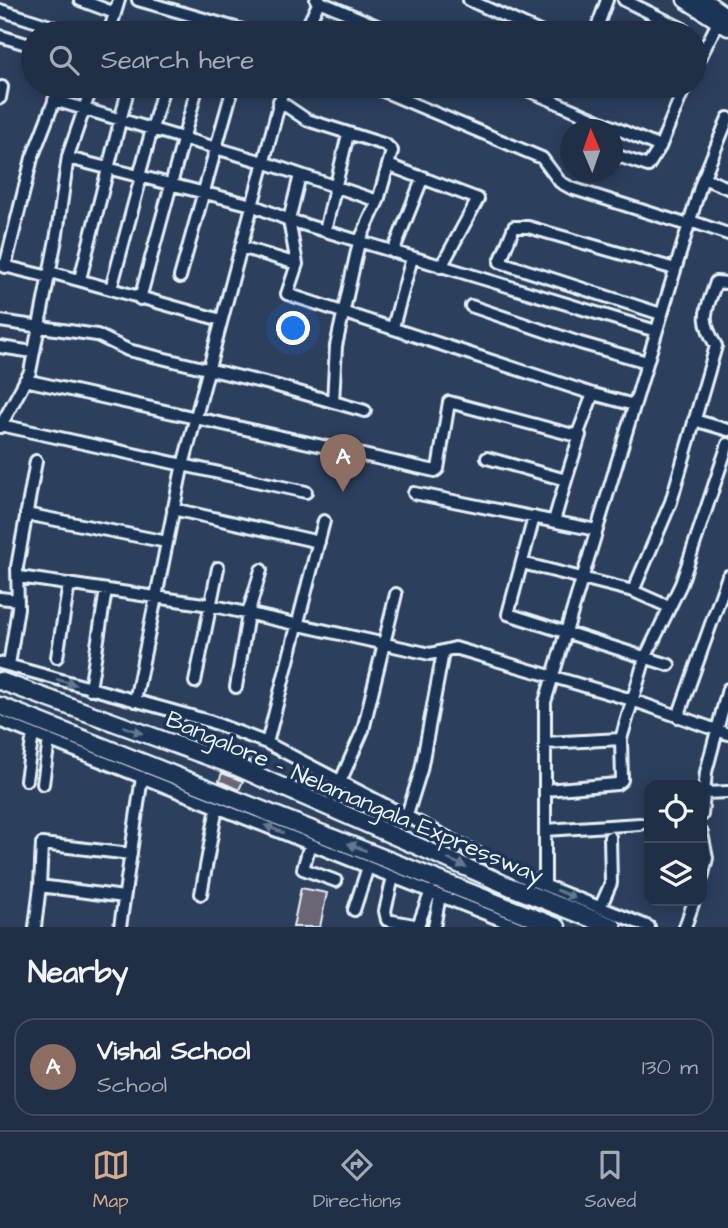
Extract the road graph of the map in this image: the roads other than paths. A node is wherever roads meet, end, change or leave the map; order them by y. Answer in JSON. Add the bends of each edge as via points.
{"nodes":[{"id":1,"x":80,"y":0,"type":"edge"},
{"id":2,"x":120,"y":0,"type":"edge"},
{"id":3,"x":138,"y":0,"type":"edge"},
{"id":4,"x":318,"y":0,"type":"edge"},
{"id":5,"x":469,"y":0,"type":"edge"},
{"id":6,"x":607,"y":0,"type":"edge"},
{"id":7,"x":624,"y":0,"type":"edge"},
{"id":8,"x":685,"y":0,"type":"edge"},
{"id":9,"x":704,"y":0,"type":"edge"},
{"id":10,"x":0,"y":10,"type":"edge"},
{"id":11,"x":115,"y":13,"type":"junction"},
{"id":12,"x":34,"y":21,"type":"edge"},
{"id":13,"x":113,"y":21,"type":"edge"},
{"id":14,"x":211,"y":21,"type":"edge"},
{"id":15,"x":309,"y":21,"type":"edge"},
{"id":16,"x":366,"y":21,"type":"edge"},
{"id":17,"x":515,"y":21,"type":"edge"},
{"id":18,"x":599,"y":21,"type":"edge"},
{"id":19,"x":667,"y":21,"type":"edge"},
{"id":20,"x":725,"y":22,"type":"edge"},
{"id":21,"x":0,"y":36,"type":"edge"},
{"id":22,"x":21,"y":42,"type":"edge"},
{"id":23,"x":707,"y":50,"type":"edge"},
{"id":24,"x":2,"y":87,"type":"dead end"},
{"id":25,"x":88,"y":98,"type":"edge"},
{"id":26,"x":126,"y":98,"type":"edge"},
{"id":27,"x":161,"y":98,"type":"edge"},
{"id":28,"x":193,"y":98,"type":"edge"},
{"id":29,"x":230,"y":98,"type":"dead end"},
{"id":30,"x":280,"y":98,"type":"edge"},
{"id":31,"x":400,"y":98,"type":"edge"},
{"id":32,"x":546,"y":98,"type":"edge"},
{"id":33,"x":680,"y":98,"type":"edge"},
{"id":34,"x":0,"y":99,"type":"edge"},
{"id":35,"x":54,"y":100,"type":"joint"},
{"id":36,"x":279,"y":102,"type":"junction"},
{"id":37,"x":83,"y":110,"type":"junction"},
{"id":38,"x":728,"y":118,"type":"edge"},
{"id":39,"x":121,"y":121,"type":"junction"},
{"id":40,"x":152,"y":130,"type":"junction"},
{"id":41,"x":348,"y":134,"type":"junction"},
{"id":42,"x":183,"y":139,"type":"junction"},
{"id":43,"x":723,"y":142,"type":"edge"},
{"id":44,"x":660,"y":146,"type":"junction"},
{"id":45,"x":218,"y":149,"type":"junction"},
{"id":46,"x":68,"y":158,"type":"junction"},
{"id":47,"x":623,"y":158,"type":"edge"},
{"id":48,"x":263,"y":162,"type":"junction"},
{"id":49,"x":388,"y":165,"type":"junction"},
{"id":50,"x":108,"y":168,"type":"junction"},
{"id":51,"x":300,"y":175,"type":"junction"},
{"id":52,"x":140,"y":176,"type":"junction"},
{"id":53,"x":423,"y":177,"type":"junction"},
{"id":54,"x":703,"y":178,"type":"junction"},
{"id":55,"x":172,"y":184,"type":"junction"},
{"id":56,"x":334,"y":187,"type":"junction"},
{"id":57,"x":728,"y":188,"type":"edge"},
{"id":58,"x":206,"y":193,"type":"junction"},
{"id":59,"x":378,"y":201,"type":"junction"},
{"id":60,"x":252,"y":205,"type":"junction"},
{"id":61,"x":289,"y":220,"type":"junction"},
{"id":62,"x":689,"y":223,"type":"junction"},
{"id":63,"x":325,"y":231,"type":"junction"},
{"id":64,"x":728,"y":234,"type":"edge"},
{"id":65,"x":359,"y":242,"type":"junction"},
{"id":66,"x":241,"y":247,"type":"junction"},
{"id":67,"x":393,"y":252,"type":"junction"},
{"id":68,"x":412,"y":258,"type":"junction"},
{"id":69,"x":297,"y":264,"type":"junction"},
{"id":70,"x":3,"y":266,"type":"edge"},
{"id":71,"x":441,"y":267,"type":"junction"},
{"id":72,"x":675,"y":269,"type":"junction"},
{"id":73,"x":49,"y":274,"type":"junction"},
{"id":74,"x":180,"y":276,"type":"dead end"},
{"id":75,"x":80,"y":279,"type":"junction"},
{"id":76,"x":728,"y":283,"type":"edge"},
{"id":77,"x":110,"y":289,"type":"junction"},
{"id":78,"x":140,"y":299,"type":"junction"},
{"id":79,"x":471,"y":306,"type":"dead end"},
{"id":80,"x":343,"y":313,"type":"junction"},
{"id":81,"x":661,"y":314,"type":"junction"},
{"id":82,"x":221,"y":320,"type":"junction"},
{"id":83,"x":0,"y":321,"type":"edge"},
{"id":84,"x":38,"y":326,"type":"junction"},
{"id":85,"x":393,"y":327,"type":"junction"},
{"id":86,"x":656,"y":331,"type":"junction"},
{"id":87,"x":0,"y":347,"type":"edge"},
{"id":88,"x":33,"y":352,"type":"junction"},
{"id":89,"x":647,"y":362,"type":"junction"},
{"id":90,"x":208,"y":368,"type":"junction"},
{"id":91,"x":25,"y":380,"type":"junction"},
{"id":92,"x":593,"y":394,"type":"junction"},
{"id":93,"x":0,"y":398,"type":"edge"},
{"id":94,"x":14,"y":401,"type":"junction"},
{"id":95,"x":333,"y":402,"type":"junction"},
{"id":96,"x":634,"y":405,"type":"junction"},
{"id":97,"x":365,"y":411,"type":"dead end"},
{"id":98,"x":195,"y":419,"type":"junction"},
{"id":99,"x":694,"y":421,"type":"junction"},
{"id":100,"x":0,"y":426,"type":"edge"},
{"id":101,"x":728,"y":429,"type":"edge"},
{"id":102,"x":580,"y":435,"type":"junction"},
{"id":103,"x":728,"y":444,"type":"edge"},
{"id":104,"x":487,"y":458,"type":"dead end"},
{"id":105,"x":36,"y":461,"type":"dead end"},
{"id":106,"x":183,"y":465,"type":"junction"},
{"id":107,"x":566,"y":480,"type":"junction"},
{"id":108,"x":306,"y":492,"type":"dead end"},
{"id":109,"x":414,"y":493,"type":"dead end"},
{"id":110,"x":173,"y":509,"type":"junction"},
{"id":111,"x":26,"y":514,"type":"junction"},
{"id":112,"x":534,"y":517,"type":"junction"},
{"id":113,"x":324,"y":521,"type":"dead end"},
{"id":114,"x":554,"y":521,"type":"junction"},
{"id":115,"x":596,"y":530,"type":"junction"},
{"id":116,"x":167,"y":542,"type":"junction"},
{"id":117,"x":319,"y":542,"type":"junction"},
{"id":118,"x":522,"y":563,"type":"junction"},
{"id":119,"x":218,"y":568,"type":"dead end"},
{"id":120,"x":261,"y":570,"type":"dead end"},
{"id":121,"x":728,"y":576,"type":"edge"},
{"id":122,"x":19,"y":577,"type":"junction"},
{"id":123,"x":582,"y":577,"type":"junction"},
{"id":124,"x":69,"y":584,"type":"junction"},
{"id":125,"x":106,"y":590,"type":"junction"},
{"id":126,"x":634,"y":591,"type":"junction"},
{"id":127,"x":396,"y":594,"type":"dead end"},
{"id":128,"x":156,"y":596,"type":"junction"},
{"id":129,"x":0,"y":598,"type":"edge"},
{"id":130,"x":18,"y":600,"type":"junction"},
{"id":131,"x":210,"y":605,"type":"junction"},
{"id":132,"x":669,"y":607,"type":"junction"},
{"id":133,"x":248,"y":614,"type":"junction"},
{"id":134,"x":295,"y":626,"type":"junction"},
{"id":135,"x":565,"y":634,"type":"junction"},
{"id":136,"x":385,"y":644,"type":"junction"},
{"id":137,"x":443,"y":652,"type":"junction"},
{"id":138,"x":57,"y":657,"type":"dead end"},
{"id":139,"x":645,"y":657,"type":"junction"},
{"id":140,"x":5,"y":664,"type":"edge"},
{"id":141,"x":669,"y":665,"type":"dead end"},
{"id":142,"x":552,"y":677,"type":"junction"},
{"id":143,"x":0,"y":681,"type":"edge"},
{"id":144,"x":195,"y":682,"type":"dead end"},
{"id":145,"x":236,"y":687,"type":"dead end"},
{"id":146,"x":90,"y":689,"type":"junction"},
{"id":147,"x":728,"y":689,"type":"edge"},
{"id":148,"x":632,"y":700,"type":"junction"},
{"id":149,"x":135,"y":701,"type":"junction"},
{"id":150,"x":0,"y":706,"type":"edge"},
{"id":151,"x":678,"y":717,"type":"junction"},
{"id":152,"x":0,"y":721,"type":"edge"},
{"id":153,"x":715,"y":729,"type":"junction"},
{"id":154,"x":33,"y":734,"type":"junction"},
{"id":155,"x":728,"y":734,"type":"edge"},
{"id":156,"x":621,"y":739,"type":"junction"},
{"id":157,"x":49,"y":740,"type":"junction"},
{"id":158,"x":267,"y":743,"type":"junction"},
{"id":159,"x":545,"y":743,"type":"junction"},
{"id":160,"x":142,"y":777,"type":"junction"},
{"id":161,"x":26,"y":780,"type":"dead end"},
{"id":162,"x":341,"y":780,"type":"junction"},
{"id":163,"x":706,"y":780,"type":"edge"},
{"id":164,"x":43,"y":784,"type":"dead end"},
{"id":165,"x":545,"y":790,"type":"junction"},
{"id":166,"x":728,"y":792,"type":"edge"},
{"id":167,"x":707,"y":793,"type":"edge"},
{"id":168,"x":217,"y":807,"type":"junction"},
{"id":169,"x":407,"y":815,"type":"junction"},
{"id":170,"x":640,"y":824,"type":"dead end"},
{"id":171,"x":545,"y":830,"type":"junction"},
{"id":172,"x":610,"y":837,"type":"dead end"},
{"id":173,"x":310,"y":844,"type":"junction"},
{"id":174,"x":131,"y":854,"type":"junction"},
{"id":175,"x":368,"y":867,"type":"junction"},
{"id":176,"x":393,"y":877,"type":"junction"},
{"id":177,"x":335,"y":881,"type":"dead end"},
{"id":178,"x":545,"y":885,"type":"junction"},
{"id":179,"x":40,"y":886,"type":"junction"},
{"id":180,"x":201,"y":894,"type":"dead end"},
{"id":181,"x":435,"y":894,"type":"junction"},
{"id":182,"x":124,"y":897,"type":"junction"},
{"id":183,"x":692,"y":906,"type":"edge"},
{"id":184,"x":600,"y":908,"type":"junction"},
{"id":185,"x":354,"y":910,"type":"dead end"},
{"id":186,"x":35,"y":927,"type":"edge"},
{"id":187,"x":120,"y":927,"type":"edge"},
{"id":188,"x":434,"y":927,"type":"edge"},
{"id":189,"x":519,"y":927,"type":"edge"},
{"id":190,"x":557,"y":927,"type":"edge"},
{"id":191,"x":613,"y":927,"type":"edge"},
{"id":192,"x":649,"y":927,"type":"edge"},
{"id":193,"x":684,"y":927,"type":"edge"}],
"edges":[{"from":1,"to":11,"type":"street"},
{"from":2,"to":11,"type":"street"},
{"from":3,"to":14,"type":"street"},
{"from":4,"to":15,"type":"street"},
{"from":4,"to":16,"type":"street"},
{"from":5,"to":17,"type":"street"},
{"from":6,"to":18,"type":"street"},
{"from":7,"to":19,"type":"street"},
{"from":8,"to":20,"type":"main road"},
{"from":9,"to":20,"type":"main road"},
{"from":10,"to":12,"type":"street"},
{"from":11,"to":13,"type":"street"},
{"from":20,"to":23,"type":"street"},
{"from":21,"to":22,"type":"street"},
{"from":24,"to":34,"type":"street"},
{"from":25,"to":37,"type":"street"},
{"from":26,"to":39,"type":"street"},
{"from":27,"to":40,"type":"street"},
{"from":28,"to":42,"type":"street"},
{"from":29,"to":45,"type":"street"},
{"from":30,"to":36,"type":"street"},
{"from":31,"to":62,"type":"street","via":[[542,158],[560,182],[571,188]]},
{"from":32,"to":44,"type":"street"},
{"from":33,"to":44,"type":"street"},
{"from":35,"to":37,"type":"street"},
{"from":35,"to":70,"type":"street","via":[[32,158]]},
{"from":36,"to":41,"type":"street","via":[[307,120]]},
{"from":36,"to":48,"type":"street"},
{"from":37,"to":39,"type":"street"},
{"from":37,"to":46,"type":"street"},
{"from":38,"to":43,"type":"street"},
{"from":39,"to":40,"type":"street"},
{"from":39,"to":50,"type":"street"},
{"from":40,"to":42,"type":"street"},
{"from":40,"to":52,"type":"street"},
{"from":41,"to":49,"type":"street","via":[[391,148]]},
{"from":41,"to":56,"type":"street"},
{"from":42,"to":45,"type":"street"},
{"from":42,"to":55,"type":"street"},
{"from":43,"to":54,"type":"street"},
{"from":44,"to":47,"type":"street","via":[[648,166]]},
{"from":45,"to":48,"type":"street"},
{"from":45,"to":58,"type":"street"},
{"from":46,"to":50,"type":"street"},
{"from":46,"to":73,"type":"street"},
{"from":48,"to":51,"type":"street"},
{"from":48,"to":60,"type":"street"},
{"from":49,"to":53,"type":"street"},
{"from":49,"to":59,"type":"street"},
{"from":50,"to":52,"type":"street"},
{"from":50,"to":75,"type":"street"},
{"from":51,"to":56,"type":"street"},
{"from":51,"to":61,"type":"street"},
{"from":52,"to":55,"type":"street"},
{"from":52,"to":77,"type":"street"},
{"from":53,"to":67,"type":"street"},
{"from":53,"to":71,"type":"street","via":[[478,199]]},
{"from":54,"to":57,"type":"street"},
{"from":54,"to":62,"type":"street"},
{"from":55,"to":58,"type":"street"},
{"from":55,"to":78,"type":"street"},
{"from":56,"to":59,"type":"street"},
{"from":56,"to":63,"type":"street"},
{"from":58,"to":60,"type":"street"},
{"from":58,"to":74,"type":"street"},
{"from":59,"to":65,"type":"street"},
{"from":60,"to":61,"type":"street"},
{"from":60,"to":66,"type":"street"},
{"from":61,"to":63,"type":"street"},
{"from":61,"to":69,"type":"street"},
{"from":62,"to":64,"type":"street"},
{"from":62,"to":72,"type":"street"},
{"from":63,"to":65,"type":"street"},
{"from":65,"to":67,"type":"street"},
{"from":65,"to":80,"type":"street"},
{"from":66,"to":69,"type":"street"},
{"from":66,"to":82,"type":"street"},
{"from":67,"to":68,"type":"street"},
{"from":68,"to":71,"type":"street"},
{"from":68,"to":85,"type":"street"},
{"from":69,"to":80,"type":"street","via":[[287,294]]},
{"from":70,"to":73,"type":"street"},
{"from":71,"to":86,"type":"street"},
{"from":72,"to":81,"type":"street"},
{"from":72,"to":81,"type":"street","via":[[528,227],[514,227],[505,245],[500,262]]},
{"from":73,"to":75,"type":"street"},
{"from":73,"to":84,"type":"street"},
{"from":75,"to":77,"type":"street"},
{"from":76,"to":99,"type":"street","via":[[716,282],[704,320],[716,346]]},
{"from":77,"to":78,"type":"street"},
{"from":78,"to":82,"type":"street"},
{"from":79,"to":89,"type":"street"},
{"from":80,"to":85,"type":"street"},
{"from":80,"to":95,"type":"street"},
{"from":81,"to":86,"type":"street"},
{"from":82,"to":90,"type":"street"},
{"from":83,"to":84,"type":"street"},
{"from":84,"to":88,"type":"street"},
{"from":84,"to":90,"type":"street","via":[[97,335],[128,350]]},
{"from":85,"to":92,"type":"street"},
{"from":86,"to":89,"type":"street"},
{"from":87,"to":88,"type":"street"},
{"from":88,"to":91,"type":"street"},
{"from":89,"to":96,"type":"street"},
{"from":90,"to":95,"type":"street"},
{"from":90,"to":98,"type":"street"},
{"from":91,"to":94,"type":"street"},
{"from":91,"to":98,"type":"street"},
{"from":92,"to":96,"type":"street"},
{"from":92,"to":102,"type":"street"},
{"from":93,"to":94,"type":"street"},
{"from":94,"to":100,"type":"street"},
{"from":95,"to":97,"type":"street"},
{"from":96,"to":115,"type":"street"},
{"from":98,"to":102,"type":"street","via":[[435,471],[449,402]]},
{"from":98,"to":106,"type":"street"},
{"from":99,"to":101,"type":"street"},
{"from":99,"to":126,"type":"street","via":[[671,502]]},
{"from":100,"to":106,"type":"street"},
{"from":102,"to":107,"type":"street"},
{"from":103,"to":132,"type":"street"},
{"from":104,"to":107,"type":"street"},
{"from":105,"to":111,"type":"street"},
{"from":106,"to":108,"type":"street"},
{"from":106,"to":110,"type":"street"},
{"from":107,"to":114,"type":"street"},
{"from":109,"to":112,"type":"street"},
{"from":110,"to":116,"type":"street"},
{"from":110,"to":117,"type":"street"},
{"from":111,"to":116,"type":"street"},
{"from":111,"to":122,"type":"street"},
{"from":112,"to":114,"type":"street"},
{"from":112,"to":118,"type":"street"},
{"from":113,"to":117,"type":"street"},
{"from":114,"to":115,"type":"street"},
{"from":115,"to":123,"type":"street"},
{"from":116,"to":128,"type":"street"},
{"from":117,"to":134,"type":"street"},
{"from":118,"to":123,"type":"street"},
{"from":118,"to":135,"type":"street","via":[[508,614]]},
{"from":119,"to":131,"type":"street"},
{"from":120,"to":133,"type":"street"},
{"from":121,"to":151,"type":"street"},
{"from":122,"to":124,"type":"street"},
{"from":122,"to":130,"type":"street"},
{"from":123,"to":126,"type":"street"},
{"from":123,"to":135,"type":"street"},
{"from":124,"to":125,"type":"street"},
{"from":124,"to":138,"type":"street"},
{"from":125,"to":128,"type":"street"},
{"from":125,"to":146,"type":"street"},
{"from":126,"to":132,"type":"street"},
{"from":127,"to":136,"type":"street"},
{"from":128,"to":131,"type":"street"},
{"from":128,"to":149,"type":"street"},
{"from":129,"to":130,"type":"street"},
{"from":130,"to":140,"type":"street"},
{"from":131,"to":133,"type":"street"},
{"from":131,"to":144,"type":"street"},
{"from":132,"to":139,"type":"street"},
{"from":133,"to":134,"type":"street"},
{"from":133,"to":145,"type":"street"},
{"from":134,"to":136,"type":"street"},
{"from":134,"to":158,"type":"street"},
{"from":135,"to":139,"type":"street"},
{"from":135,"to":142,"type":"street"},
{"from":136,"to":137,"type":"street","via":[[430,654]]},
{"from":136,"to":162,"type":"street","via":[[363,730]]},
{"from":137,"to":142,"type":"street","via":[[455,648]]},
{"from":137,"to":169,"type":"street","via":[[421,770]]},
{"from":139,"to":141,"type":"street"},
{"from":139,"to":148,"type":"street"},
{"from":140,"to":146,"type":"street","one_way":true},
{"from":142,"to":148,"type":"street"},
{"from":142,"to":159,"type":"street","via":[[545,702]]},
{"from":143,"to":191,"type":"highway","name":"Bangalore - Nelamangala Expressway","one_way":true,"via":[[237,767]]},
{"from":146,"to":149,"type":"street"},
{"from":147,"to":153,"type":"street"},
{"from":148,"to":151,"type":"street"},
{"from":148,"to":156,"type":"street"},
{"from":149,"to":158,"type":"street"},
{"from":190,"to":150,"type":"highway","name":"Bangalore - Nelamangala Expressway","one_way":true},
{"from":151,"to":153,"type":"street"},
{"from":152,"to":154,"type":"street"},
{"from":153,"to":155,"type":"street"},
{"from":153,"to":163,"type":"street"},
{"from":154,"to":157,"type":"street"},
{"from":154,"to":161,"type":"street"},
{"from":156,"to":159,"type":"street"},
{"from":156,"to":165,"type":"street","via":[[620,783]]},
{"from":157,"to":160,"type":"street"},
{"from":157,"to":164,"type":"street"},
{"from":158,"to":162,"type":"street"},
{"from":159,"to":165,"type":"street"},
{"from":160,"to":168,"type":"street"},
{"from":160,"to":174,"type":"street"},
{"from":162,"to":169,"type":"street"},
{"from":165,"to":171,"type":"street"},
{"from":166,"to":167,"type":"street"},
{"from":173,"to":168,"type":"street","one_way":true},
{"from":168,"to":180,"type":"street"},
{"from":169,"to":178,"type":"street"},
{"from":170,"to":171,"type":"street"},
{"from":171,"to":178,"type":"street"},
{"from":172,"to":184,"type":"street","via":[[611,883]]},
{"from":173,"to":175,"type":"street"},
{"from":173,"to":177,"type":"street","via":[[303,869]]},
{"from":174,"to":179,"type":"street","via":[[43,844]]},
{"from":174,"to":182,"type":"street"},
{"from":175,"to":176,"type":"street"},
{"from":175,"to":185,"type":"street"},
{"from":176,"to":181,"type":"street"},
{"from":176,"to":181,"type":"street","via":[[387,920],[419,923]]},
{"from":178,"to":184,"type":"street","one_way":true},
{"from":179,"to":182,"type":"street"},
{"from":179,"to":186,"type":"street"},
{"from":181,"to":188,"type":"street"},
{"from":181,"to":189,"type":"street"},
{"from":182,"to":187,"type":"street"},
{"from":183,"to":193,"type":"street"},
{"from":184,"to":192,"type":"street"}]}
